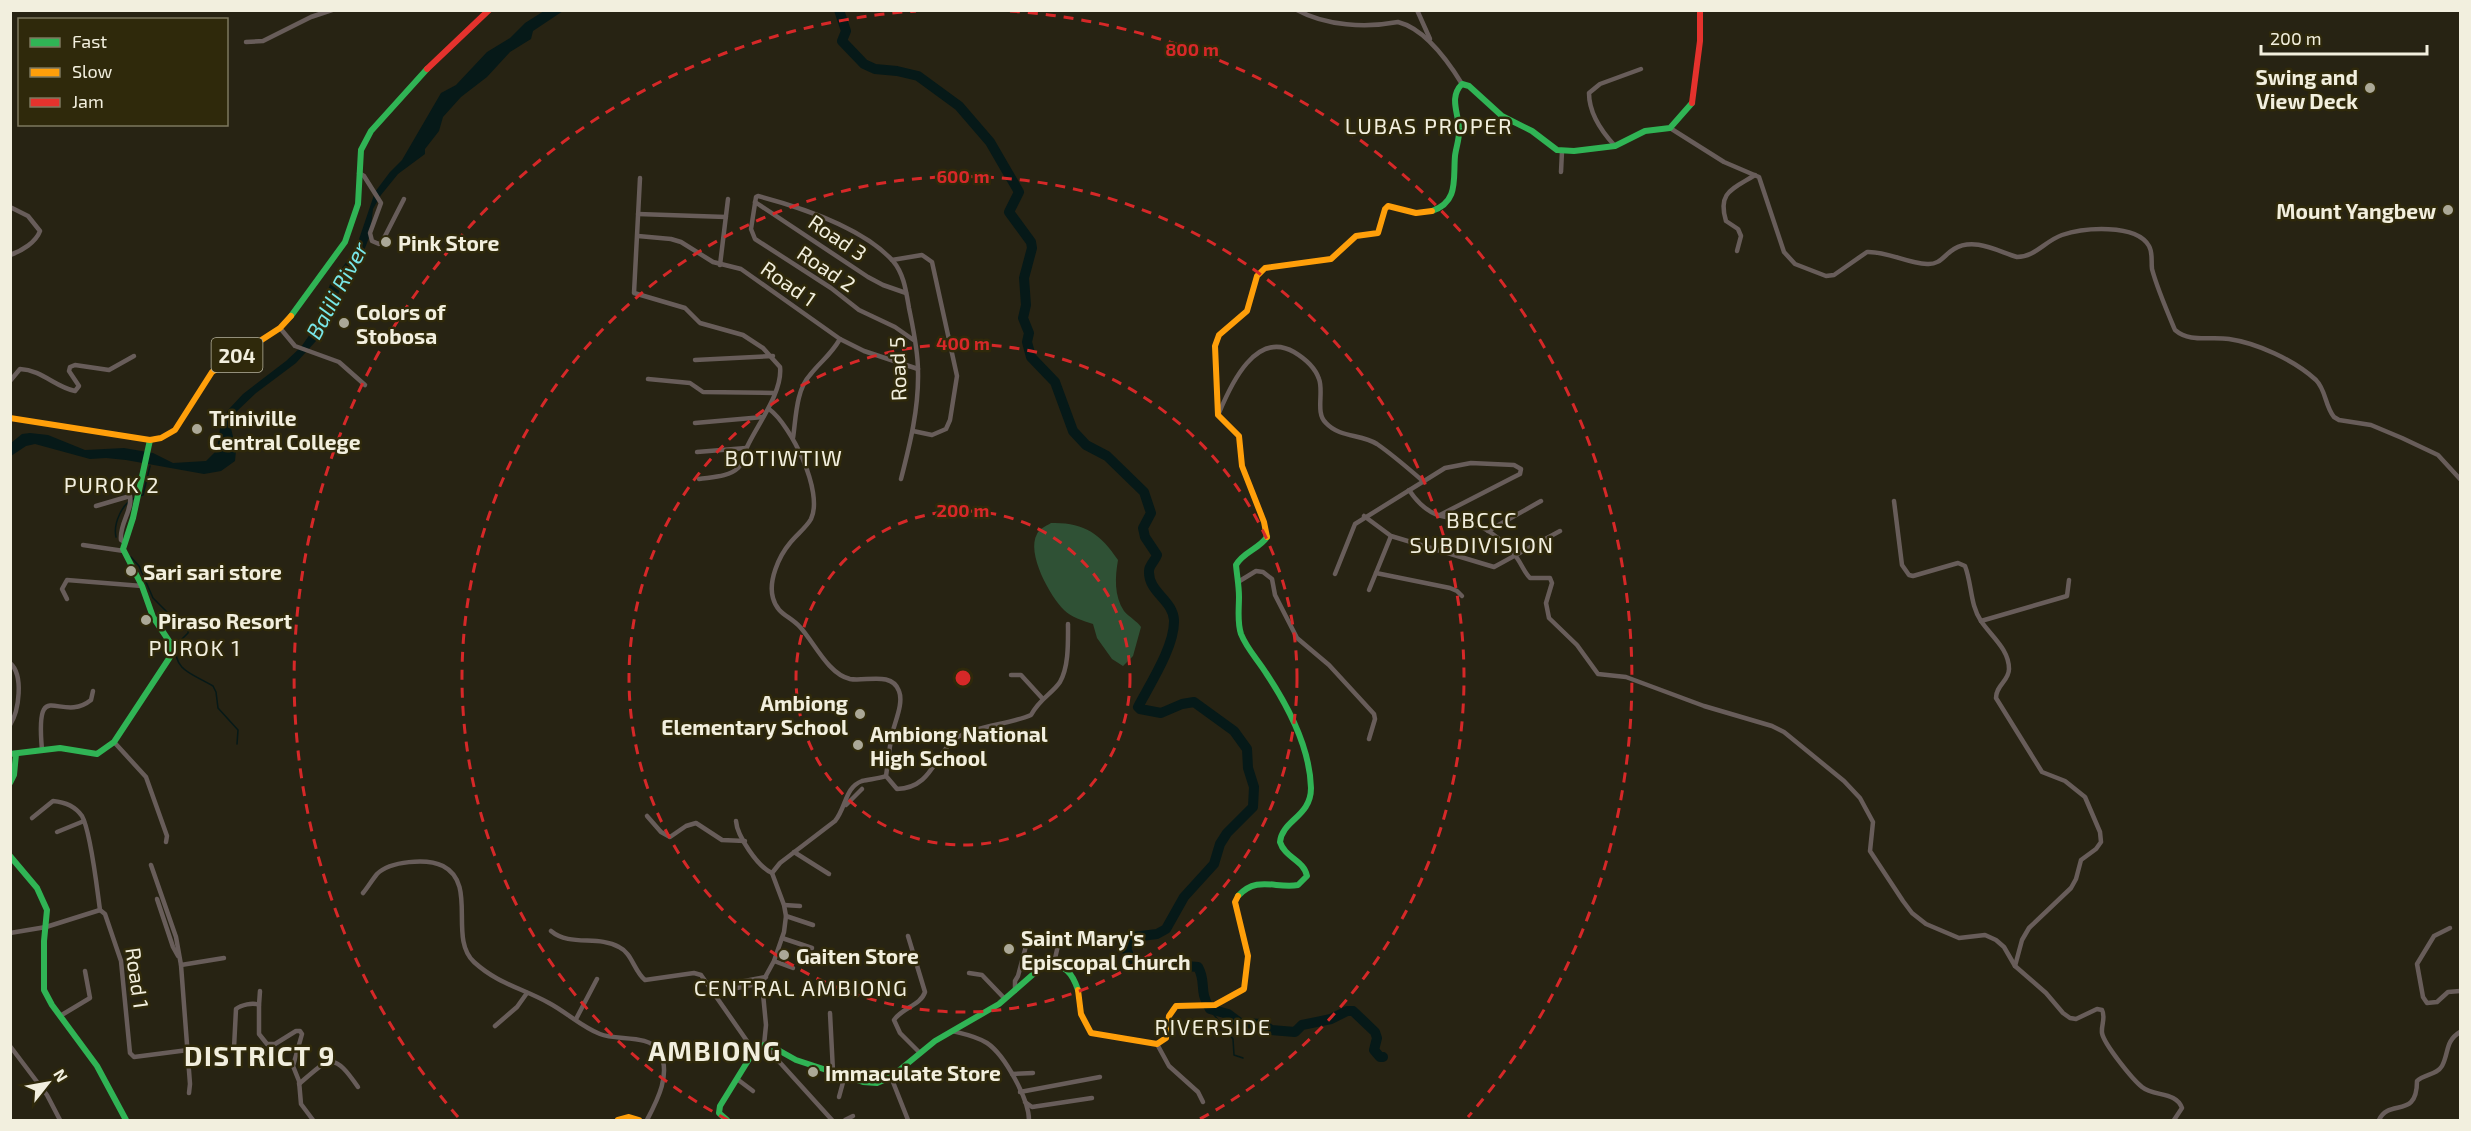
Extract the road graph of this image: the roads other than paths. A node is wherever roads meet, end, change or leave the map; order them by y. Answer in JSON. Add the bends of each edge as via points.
{"nodes":[{"id":1,"x":332,"y":10,"type":"edge"},
{"id":2,"x":489,"y":10,"type":"edge"},
{"id":3,"x":1297,"y":10,"type":"edge"},
{"id":4,"x":1417,"y":10,"type":"edge"},
{"id":5,"x":1700,"y":10,"type":"edge"},
{"id":6,"x":1431,"y":41,"type":"junction"},
{"id":7,"x":246,"y":42,"type":"dead end"},
{"id":8,"x":1641,"y":69,"type":"dead end"},
{"id":9,"x":1462,"y":84,"type":"junction"},
{"id":10,"x":1670,"y":128,"type":"junction"},
{"id":11,"x":1615,"y":146,"type":"junction"},
{"id":12,"x":1562,"y":151,"type":"junction"},
{"id":13,"x":1561,"y":172,"type":"dead end"},
{"id":14,"x":359,"y":173,"type":"junction"},
{"id":15,"x":1755,"y":174,"type":"junction"},
{"id":16,"x":640,"y":178,"type":"dead end"},
{"id":17,"x":404,"y":199,"type":"dead end"},
{"id":18,"x":728,"y":199,"type":"dead end"},
{"id":19,"x":755,"y":202,"type":"junction"},
{"id":20,"x":10,"y":207,"type":"edge"},
{"id":21,"x":638,"y":214,"type":"junction"},
{"id":22,"x":726,"y":217,"type":"junction"},
{"id":23,"x":638,"y":236,"type":"junction"},
{"id":24,"x":1737,"y":251,"type":"dead end"},
{"id":25,"x":10,"y":255,"type":"edge"},
{"id":26,"x":892,"y":260,"type":"junction"},
{"id":27,"x":720,"y":265,"type":"junction"},
{"id":28,"x":906,"y":293,"type":"junction"},
{"id":29,"x":280,"y":328,"type":"junction"},
{"id":30,"x":840,"y":339,"type":"junction"},
{"id":31,"x":915,"y":341,"type":"junction"},
{"id":32,"x":134,"y":356,"type":"dead end"},
{"id":33,"x":773,"y":356,"type":"junction"},
{"id":34,"x":695,"y":360,"type":"dead end"},
{"id":35,"x":918,"y":369,"type":"junction"},
{"id":36,"x":648,"y":379,"type":"dead end"},
{"id":37,"x":10,"y":381,"type":"edge"},
{"id":38,"x":365,"y":385,"type":"dead end"},
{"id":39,"x":774,"y":393,"type":"junction"},
{"id":40,"x":769,"y":409,"type":"junction"},
{"id":41,"x":1218,"y":415,"type":"junction"},
{"id":42,"x":763,"y":417,"type":"junction"},
{"id":43,"x":10,"y":418,"type":"edge"},
{"id":44,"x":695,"y":423,"type":"dead end"},
{"id":45,"x":913,"y":431,"type":"junction"},
{"id":46,"x":793,"y":438,"type":"junction"},
{"id":47,"x":150,"y":440,"type":"junction"},
{"id":48,"x":746,"y":448,"type":"junction"},
{"id":49,"x":697,"y":452,"type":"dead end"},
{"id":50,"x":699,"y":479,"type":"dead end"},
{"id":51,"x":901,"y":479,"type":"dead end"},
{"id":52,"x":2460,"y":479,"type":"edge"},
{"id":53,"x":1424,"y":482,"type":"junction"},
{"id":54,"x":1409,"y":490,"type":"junction"},
{"id":55,"x":1541,"y":501,"type":"dead end"},
{"id":56,"x":1894,"y":501,"type":"dead end"},
{"id":57,"x":96,"y":506,"type":"dead end"},
{"id":58,"x":1364,"y":516,"type":"junction"},
{"id":59,"x":1438,"y":516,"type":"junction"},
{"id":60,"x":1488,"y":531,"type":"junction"},
{"id":61,"x":1560,"y":531,"type":"dead end"},
{"id":62,"x":1391,"y":536,"type":"junction"},
{"id":63,"x":124,"y":542,"type":"junction"},
{"id":64,"x":83,"y":545,"type":"dead end"},
{"id":65,"x":124,"y":551,"type":"junction"},
{"id":66,"x":1516,"y":556,"type":"junction"},
{"id":67,"x":1376,"y":573,"type":"junction"},
{"id":68,"x":1335,"y":574,"type":"dead end"},
{"id":69,"x":2069,"y":580,"type":"dead end"},
{"id":70,"x":1238,"y":582,"type":"junction"},
{"id":71,"x":142,"y":586,"type":"junction"},
{"id":72,"x":1369,"y":590,"type":"dead end"},
{"id":73,"x":1462,"y":596,"type":"dead end"},
{"id":74,"x":67,"y":599,"type":"dead end"},
{"id":75,"x":1981,"y":621,"type":"junction"},
{"id":76,"x":1068,"y":624,"type":"dead end"},
{"id":77,"x":10,"y":663,"type":"edge"},
{"id":78,"x":1011,"y":675,"type":"dead end"},
{"id":79,"x":93,"y":691,"type":"dead end"},
{"id":80,"x":1042,"y":698,"type":"junction"},
{"id":81,"x":10,"y":725,"type":"edge"},
{"id":82,"x":1369,"y":739,"type":"dead end"},
{"id":83,"x":114,"y":742,"type":"junction"},
{"id":84,"x":42,"y":750,"type":"junction"},
{"id":85,"x":13,"y":754,"type":"edge"},
{"id":86,"x":886,"y":776,"type":"junction"},
{"id":87,"x":10,"y":783,"type":"edge"},
{"id":88,"x":862,"y":789,"type":"dead end"},
{"id":89,"x":844,"y":807,"type":"junction"},
{"id":90,"x":647,"y":816,"type":"dead end"},
{"id":91,"x":32,"y":818,"type":"dead end"},
{"id":92,"x":84,"y":821,"type":"junction"},
{"id":93,"x":736,"y":821,"type":"dead end"},
{"id":94,"x":57,"y":832,"type":"dead end"},
{"id":95,"x":745,"y":841,"type":"junction"},
{"id":96,"x":166,"y":842,"type":"dead end"},
{"id":97,"x":794,"y":852,"type":"junction"},
{"id":98,"x":10,"y":856,"type":"edge"},
{"id":99,"x":151,"y":865,"type":"dead end"},
{"id":100,"x":772,"y":873,"type":"junction"},
{"id":101,"x":829,"y":874,"type":"dead end"},
{"id":102,"x":363,"y":893,"type":"dead end"},
{"id":103,"x":157,"y":899,"type":"dead end"},
{"id":104,"x":784,"y":905,"type":"junction"},
{"id":105,"x":800,"y":906,"type":"dead end"},
{"id":106,"x":100,"y":910,"type":"junction"},
{"id":107,"x":786,"y":916,"type":"junction"},
{"id":108,"x":813,"y":925,"type":"dead end"},
{"id":109,"x":46,"y":927,"type":"junction"},
{"id":110,"x":2450,"y":928,"type":"dead end"},
{"id":111,"x":551,"y":931,"type":"dead end"},
{"id":112,"x":1030,"y":931,"type":"dead end"},
{"id":113,"x":10,"y":933,"type":"edge"},
{"id":114,"x":908,"y":936,"type":"dead end"},
{"id":115,"x":782,"y":938,"type":"junction"},
{"id":116,"x":1059,"y":941,"type":"dead end"},
{"id":117,"x":812,"y":948,"type":"dead end"},
{"id":118,"x":179,"y":958,"type":"junction"},
{"id":119,"x":224,"y":958,"type":"dead end"},
{"id":120,"x":774,"y":961,"type":"junction"},
{"id":121,"x":1054,"y":963,"type":"junction"},
{"id":122,"x":181,"y":965,"type":"junction"},
{"id":123,"x":2015,"y":966,"type":"junction"},
{"id":124,"x":793,"y":968,"type":"dead end"},
{"id":125,"x":85,"y":971,"type":"dead end"},
{"id":126,"x":969,"y":973,"type":"dead end"},
{"id":127,"x":766,"y":977,"type":"junction"},
{"id":128,"x":597,"y":979,"type":"dead end"},
{"id":129,"x":734,"y":982,"type":"dead end"},
{"id":130,"x":762,"y":983,"type":"junction"},
{"id":131,"x":732,"y":989,"type":"dead end"},
{"id":132,"x":260,"y":991,"type":"dead end"},
{"id":133,"x":1015,"y":991,"type":"junction"},
{"id":134,"x":2460,"y":991,"type":"edge"},
{"id":135,"x":527,"y":993,"type":"junction"},
{"id":136,"x":1005,"y":999,"type":"junction"},
{"id":137,"x":259,"y":1005,"type":"junction"},
{"id":138,"x":830,"y":1013,"type":"dead end"},
{"id":139,"x":60,"y":1016,"type":"junction"},
{"id":140,"x":576,"y":1019,"type":"junction"},
{"id":141,"x":495,"y":1026,"type":"dead end"},
{"id":142,"x":952,"y":1031,"type":"junction"},
{"id":143,"x":2460,"y":1032,"type":"edge"},
{"id":144,"x":1157,"y":1044,"type":"junction"},
{"id":145,"x":764,"y":1045,"type":"junction"},
{"id":146,"x":10,"y":1046,"type":"edge"},
{"id":147,"x":234,"y":1048,"type":"dead end"},
{"id":148,"x":188,"y":1050,"type":"junction"},
{"id":149,"x":754,"y":1051,"type":"junction"},
{"id":150,"x":919,"y":1052,"type":"junction"},
{"id":151,"x":833,"y":1071,"type":"junction"},
{"id":152,"x":1034,"y":1073,"type":"dead end"},
{"id":153,"x":1011,"y":1074,"type":"junction"},
{"id":154,"x":845,"y":1075,"type":"junction"},
{"id":155,"x":891,"y":1077,"type":"junction"},
{"id":156,"x":1100,"y":1077,"type":"dead end"},
{"id":157,"x":737,"y":1079,"type":"junction"},
{"id":158,"x":299,"y":1084,"type":"junction"},
{"id":159,"x":358,"y":1087,"type":"dead end"},
{"id":160,"x":753,"y":1091,"type":"dead end"},
{"id":161,"x":1020,"y":1092,"type":"junction"},
{"id":162,"x":189,"y":1093,"type":"dead end"},
{"id":163,"x":839,"y":1096,"type":"dead end"},
{"id":164,"x":1092,"y":1098,"type":"dead end"},
{"id":165,"x":1023,"y":1100,"type":"junction"},
{"id":166,"x":1203,"y":1102,"type":"dead end"},
{"id":167,"x":853,"y":1116,"type":"dead end"},
{"id":168,"x":60,"y":1120,"type":"edge"},
{"id":169,"x":126,"y":1120,"type":"edge"},
{"id":170,"x":313,"y":1120,"type":"edge"},
{"id":171,"x":618,"y":1120,"type":"edge"},
{"id":172,"x":639,"y":1120,"type":"edge"},
{"id":173,"x":647,"y":1120,"type":"edge"},
{"id":174,"x":727,"y":1120,"type":"edge"},
{"id":175,"x":832,"y":1120,"type":"edge"},
{"id":176,"x":845,"y":1120,"type":"edge"},
{"id":177,"x":908,"y":1120,"type":"edge"},
{"id":178,"x":1029,"y":1120,"type":"edge"},
{"id":179,"x":2174,"y":1120,"type":"edge"},
{"id":180,"x":2379,"y":1120,"type":"edge"}],
"edges":[{"from":1,"to":7,"type":"street","via":[[263,41]]},
{"from":2,"to":14,"type":"main road","number":"204","via":[[424,71],[371,131],[361,150]]},
{"from":3,"to":6,"type":"street","via":[[1317,20],[1338,23],[1407,24]]},
{"from":4,"to":6,"type":"street"},
{"from":5,"to":10,"type":"main road","via":[[1694,98],[1687,112]]},
{"from":6,"to":9,"type":"street"},
{"from":8,"to":11,"type":"street","via":[[1600,84],[1589,93],[1599,125]]},
{"from":9,"to":12,"type":"main road","via":[[1502,116]]},
{"from":9,"to":41,"type":"main road","via":[[1454,99],[1459,126],[1454,163],[1456,183],[1447,201],[1437,210],[1416,214],[1389,206],[1378,233],[1356,236],[1331,259],[1260,272],[1247,311],[1216,339]]},
{"from":10,"to":11,"type":"main road","via":[[1645,131]]},
{"from":10,"to":15,"type":"street","via":[[1725,162]]},
{"from":11,"to":12,"type":"main road"},
{"from":12,"to":13,"type":"street"},
{"from":14,"to":17,"type":"street","via":[[381,205],[370,237],[372,242],[379,244],[385,237]]},
{"from":14,"to":29,"type":"main road","number":"204","via":[[358,204],[345,242]]},
{"from":15,"to":24,"type":"street","via":[[1723,198],[1726,221],[1741,236]]},
{"from":15,"to":52,"type":"street","via":[[1761,180],[1789,258],[1794,264],[1826,276],[1841,272],[1867,252],[1928,264],[1941,261],[1966,245],[2023,257],[2054,238],[2075,232],[2109,230],[2139,236],[2149,246],[2152,269],[2175,330],[2188,337],[2236,340],[2292,363],[2317,381],[2334,417],[2371,425],[2438,455]]},
{"from":16,"to":21,"type":"street"},
{"from":18,"to":22,"type":"street"},
{"from":19,"to":26,"type":"street","via":[[758,196],[837,224]]},
{"from":19,"to":28,"type":"street","name":"Road 3","via":[[868,277]]},
{"from":19,"to":31,"type":"street","name":"Road 2","via":[[751,230],[755,239],[859,310]]},
{"from":20,"to":25,"type":"street","via":[[28,216],[39,231],[38,237]]},
{"from":21,"to":22,"type":"street"},
{"from":21,"to":23,"type":"street"},
{"from":22,"to":27,"type":"street"},
{"from":23,"to":27,"type":"street","name":"Road 1","via":[[681,242]]},
{"from":23,"to":33,"type":"street","via":[[634,293],[686,308],[700,323],[743,335]]},
{"from":26,"to":28,"type":"street","name":"Road 5","via":[[903,278]]},
{"from":26,"to":45,"type":"street","via":[[922,255],[932,262],[957,376],[946,429],[932,435]]},
{"from":27,"to":30,"type":"street","name":"Road 1","via":[[741,269]]},
{"from":28,"to":31,"type":"street","name":"Road 5"},
{"from":29,"to":38,"type":"street","via":[[295,346],[339,362]]},
{"from":29,"to":47,"type":"main road","number":"204","via":[[212,372],[175,430]]},
{"from":30,"to":35,"type":"street","name":"Road 1"},
{"from":30,"to":46,"type":"street","via":[[807,379],[799,399]]},
{"from":31,"to":35,"type":"street","name":"Road 5"},
{"from":32,"to":37,"type":"street","via":[[109,370],[70,367],[79,386],[75,392],[30,369],[20,369]]},
{"from":33,"to":34,"type":"street"},
{"from":33,"to":39,"type":"street","via":[[781,372]]},
{"from":35,"to":45,"type":"street","name":"Road 5"},
{"from":36,"to":39,"type":"street","via":[[690,383],[703,392]]},
{"from":39,"to":40,"type":"street"},
{"from":40,"to":42,"type":"street"},
{"from":40,"to":46,"type":"street","via":[[778,415]]},
{"from":41,"to":53,"type":"street","via":[[1247,362],[1280,346],[1302,357],[1319,379],[1324,422],[1336,431],[1375,443]]},
{"from":41,"to":70,"type":"main road","via":[[1239,436],[1242,466],[1267,537],[1239,559]]},
{"from":42,"to":44,"type":"street"},
{"from":42,"to":48,"type":"street"},
{"from":43,"to":47,"type":"main road"},
{"from":45,"to":51,"type":"street","name":"Road 5"},
{"from":46,"to":86,"type":"street","via":[[808,476],[813,510],[811,519],[781,556],[771,584],[774,601],[842,676],[882,679],[898,688],[900,702]]},
{"from":47,"to":63,"type":"main road"},
{"from":48,"to":49,"type":"street"},
{"from":48,"to":50,"type":"street","via":[[737,470]]},
{"from":53,"to":54,"type":"street"},
{"from":53,"to":59,"type":"street","via":[[1454,465],[1506,464],[1521,469],[1520,474]]},
{"from":54,"to":58,"type":"street"},
{"from":54,"to":59,"type":"street","via":[[1421,507]]},
{"from":55,"to":60,"type":"street"},
{"from":56,"to":75,"type":"street","via":[[1905,571],[1909,575],[1924,574],[1962,564]]},
{"from":57,"to":63,"type":"street","via":[[130,496],[121,529]]},
{"from":58,"to":62,"type":"street"},
{"from":58,"to":68,"type":"street","via":[[1352,529]]},
{"from":59,"to":60,"type":"street","via":[[1470,522]]},
{"from":60,"to":66,"type":"street"},
{"from":61,"to":66,"type":"street"},
{"from":62,"to":66,"type":"street","via":[[1494,567]]},
{"from":62,"to":67,"type":"street"},
{"from":63,"to":65,"type":"main road"},
{"from":64,"to":65,"type":"street"},
{"from":65,"to":71,"type":"main road"},
{"from":66,"to":123,"type":"street","via":[[1530,578],[1552,580],[1545,603],[1549,618],[1577,645],[1598,674],[1626,677],[1784,732],[1860,798],[1873,822],[1870,845],[1874,859],[1912,913],[1926,924],[1959,938],[1990,937],[2004,947]]},
{"from":67,"to":72,"type":"street"},
{"from":67,"to":73,"type":"street","via":[[1450,588]]},
{"from":69,"to":75,"type":"street","via":[[2067,596]]},
{"from":70,"to":82,"type":"street","via":[[1256,571],[1268,574],[1297,638],[1329,664],[1374,714]]},
{"from":70,"to":144,"type":"main road","via":[[1240,631],[1252,655],[1270,677],[1294,725],[1309,770],[1308,807],[1283,833],[1280,843],[1286,853],[1305,866],[1307,876],[1296,885],[1270,883],[1239,892],[1235,902],[1249,960],[1244,989],[1215,1006],[1176,1006],[1169,1016],[1166,1038]]},
{"from":71,"to":74,"type":"street","via":[[67,580],[62,589]]},
{"from":71,"to":83,"type":"main road","via":[[153,617],[172,650]]},
{"from":75,"to":123,"type":"street","via":[[2002,647],[2009,665],[1996,698],[2042,772],[2065,780],[2085,797],[2101,842],[2081,860],[2071,888],[2029,928]]},
{"from":76,"to":80,"type":"street","via":[[1061,680]]},
{"from":77,"to":81,"type":"street","via":[[18,675],[15,714]]},
{"from":78,"to":80,"type":"street","via":[[1021,675]]},
{"from":79,"to":84,"type":"street","via":[[91,700],[76,708],[50,704],[45,707],[41,716]]},
{"from":80,"to":86,"type":"street","via":[[1031,715],[956,738],[933,771],[905,789],[897,789]]},
{"from":83,"to":84,"type":"main road","via":[[97,754],[69,748]]},
{"from":83,"to":96,"type":"street","via":[[146,777]]},
{"from":84,"to":85,"type":"main road"},
{"from":85,"to":87,"type":"main road","via":[[14,775]]},
{"from":86,"to":89,"type":"street","via":[[854,785]]},
{"from":88,"to":89,"type":"street"},
{"from":89,"to":97,"type":"street","via":[[835,821]]},
{"from":90,"to":95,"type":"street","via":[[665,836],[696,823],[722,840]]},
{"from":91,"to":92,"type":"street","via":[[53,801],[73,807]]},
{"from":92,"to":94,"type":"street"},
{"from":92,"to":106,"type":"street"},
{"from":93,"to":95,"type":"street"},
{"from":95,"to":100,"type":"street","via":[[759,864]]},
{"from":97,"to":100,"type":"street"},
{"from":97,"to":101,"type":"street"},
{"from":98,"to":109,"type":"main road","via":[[43,896]]},
{"from":99,"to":118,"type":"street","via":[[176,937]]},
{"from":100,"to":104,"type":"street"},
{"from":102,"to":135,"type":"street","via":[[377,875],[392,867],[432,862],[447,869],[458,886],[464,944],[472,961],[500,981]]},
{"from":103,"to":118,"type":"street"},
{"from":104,"to":105,"type":"street"},
{"from":104,"to":107,"type":"street"},
{"from":106,"to":109,"type":"street"},
{"from":106,"to":148,"type":"street","name":"Road 1","via":[[105,914],[121,961],[130,1053],[142,1057]]},
{"from":107,"to":108,"type":"street"},
{"from":107,"to":115,"type":"street"},
{"from":109,"to":113,"type":"street"},
{"from":109,"to":139,"type":"main road","via":[[44,990]]},
{"from":110,"to":134,"type":"street","via":[[2434,936],[2419,958],[2417,969],[2427,1003],[2437,1002],[2448,992]]},
{"from":111,"to":149,"type":"street","via":[[561,938],[617,945],[626,951],[645,980],[701,975]]},
{"from":112,"to":133,"type":"street"},
{"from":114,"to":150,"type":"street","via":[[925,992],[922,999],[894,1020],[900,1033]]},
{"from":115,"to":117,"type":"street"},
{"from":115,"to":120,"type":"street"},
{"from":116,"to":121,"type":"street"},
{"from":118,"to":122,"type":"street"},
{"from":119,"to":122,"type":"street"},
{"from":120,"to":124,"type":"street"},
{"from":120,"to":127,"type":"street"},
{"from":121,"to":133,"type":"main road","via":[[1041,966]]},
{"from":121,"to":144,"type":"main road","via":[[1074,979],[1084,1024],[1091,1033]]},
{"from":122,"to":148,"type":"street"},
{"from":123,"to":179,"type":"street","via":[[2070,1018],[2102,1010],[2103,1036],[2134,1079],[2149,1091],[2179,1101],[2182,1108]]},
{"from":125,"to":139,"type":"street","via":[[90,998]]},
{"from":126,"to":136,"type":"street","via":[[982,975]]},
{"from":127,"to":129,"type":"street"},
{"from":127,"to":130,"type":"street"},
{"from":128,"to":140,"type":"street"},
{"from":130,"to":131,"type":"street"},
{"from":130,"to":145,"type":"street"},
{"from":132,"to":137,"type":"street"},
{"from":133,"to":136,"type":"main road"},
{"from":135,"to":140,"type":"street"},
{"from":135,"to":141,"type":"street"},
{"from":136,"to":142,"type":"main road"},
{"from":137,"to":147,"type":"street","via":[[236,1009]]},
{"from":137,"to":158,"type":"street","via":[[259,1034],[264,1042],[271,1045],[297,1031],[301,1033],[293,1061]]},
{"from":138,"to":151,"type":"street"},
{"from":139,"to":169,"type":"main road","via":[[97,1066]]},
{"from":140,"to":173,"type":"street","via":[[601,1034],[649,1042],[659,1051],[664,1065],[662,1086]]},
{"from":142,"to":150,"type":"main road"},
{"from":142,"to":153,"type":"street","via":[[990,1045]]},
{"from":143,"to":180,"type":"street","via":[[2446,1047],[2442,1067],[2417,1081],[2413,1101],[2383,1114]]},
{"from":144,"to":166,"type":"street","via":[[1168,1066],[1198,1092]]},
{"from":145,"to":149,"type":"main road"},
{"from":145,"to":151,"type":"main road"},
{"from":145,"to":175,"type":"street"},
{"from":146,"to":168,"type":"street","via":[[48,1095]]},
{"from":148,"to":162,"type":"street"},
{"from":149,"to":157,"type":"main road"},
{"from":150,"to":155,"type":"main road"},
{"from":151,"to":154,"type":"main road"},
{"from":152,"to":153,"type":"street"},
{"from":153,"to":161,"type":"street"},
{"from":154,"to":155,"type":"main road","via":[[871,1084]]},
{"from":154,"to":163,"type":"street"},
{"from":155,"to":177,"type":"street"},
{"from":156,"to":161,"type":"street"},
{"from":157,"to":160,"type":"street"},
{"from":157,"to":174,"type":"main road","via":[[719,1110]]},
{"from":158,"to":159,"type":"street","via":[[329,1061],[344,1066]]},
{"from":158,"to":170,"type":"street","via":[[301,1104]]},
{"from":161,"to":165,"type":"street"},
{"from":164,"to":165,"type":"street","via":[[1032,1107]]},
{"from":165,"to":178,"type":"street"},
{"from":167,"to":176,"type":"street"},
{"from":171,"to":172,"type":"main road"}]}
